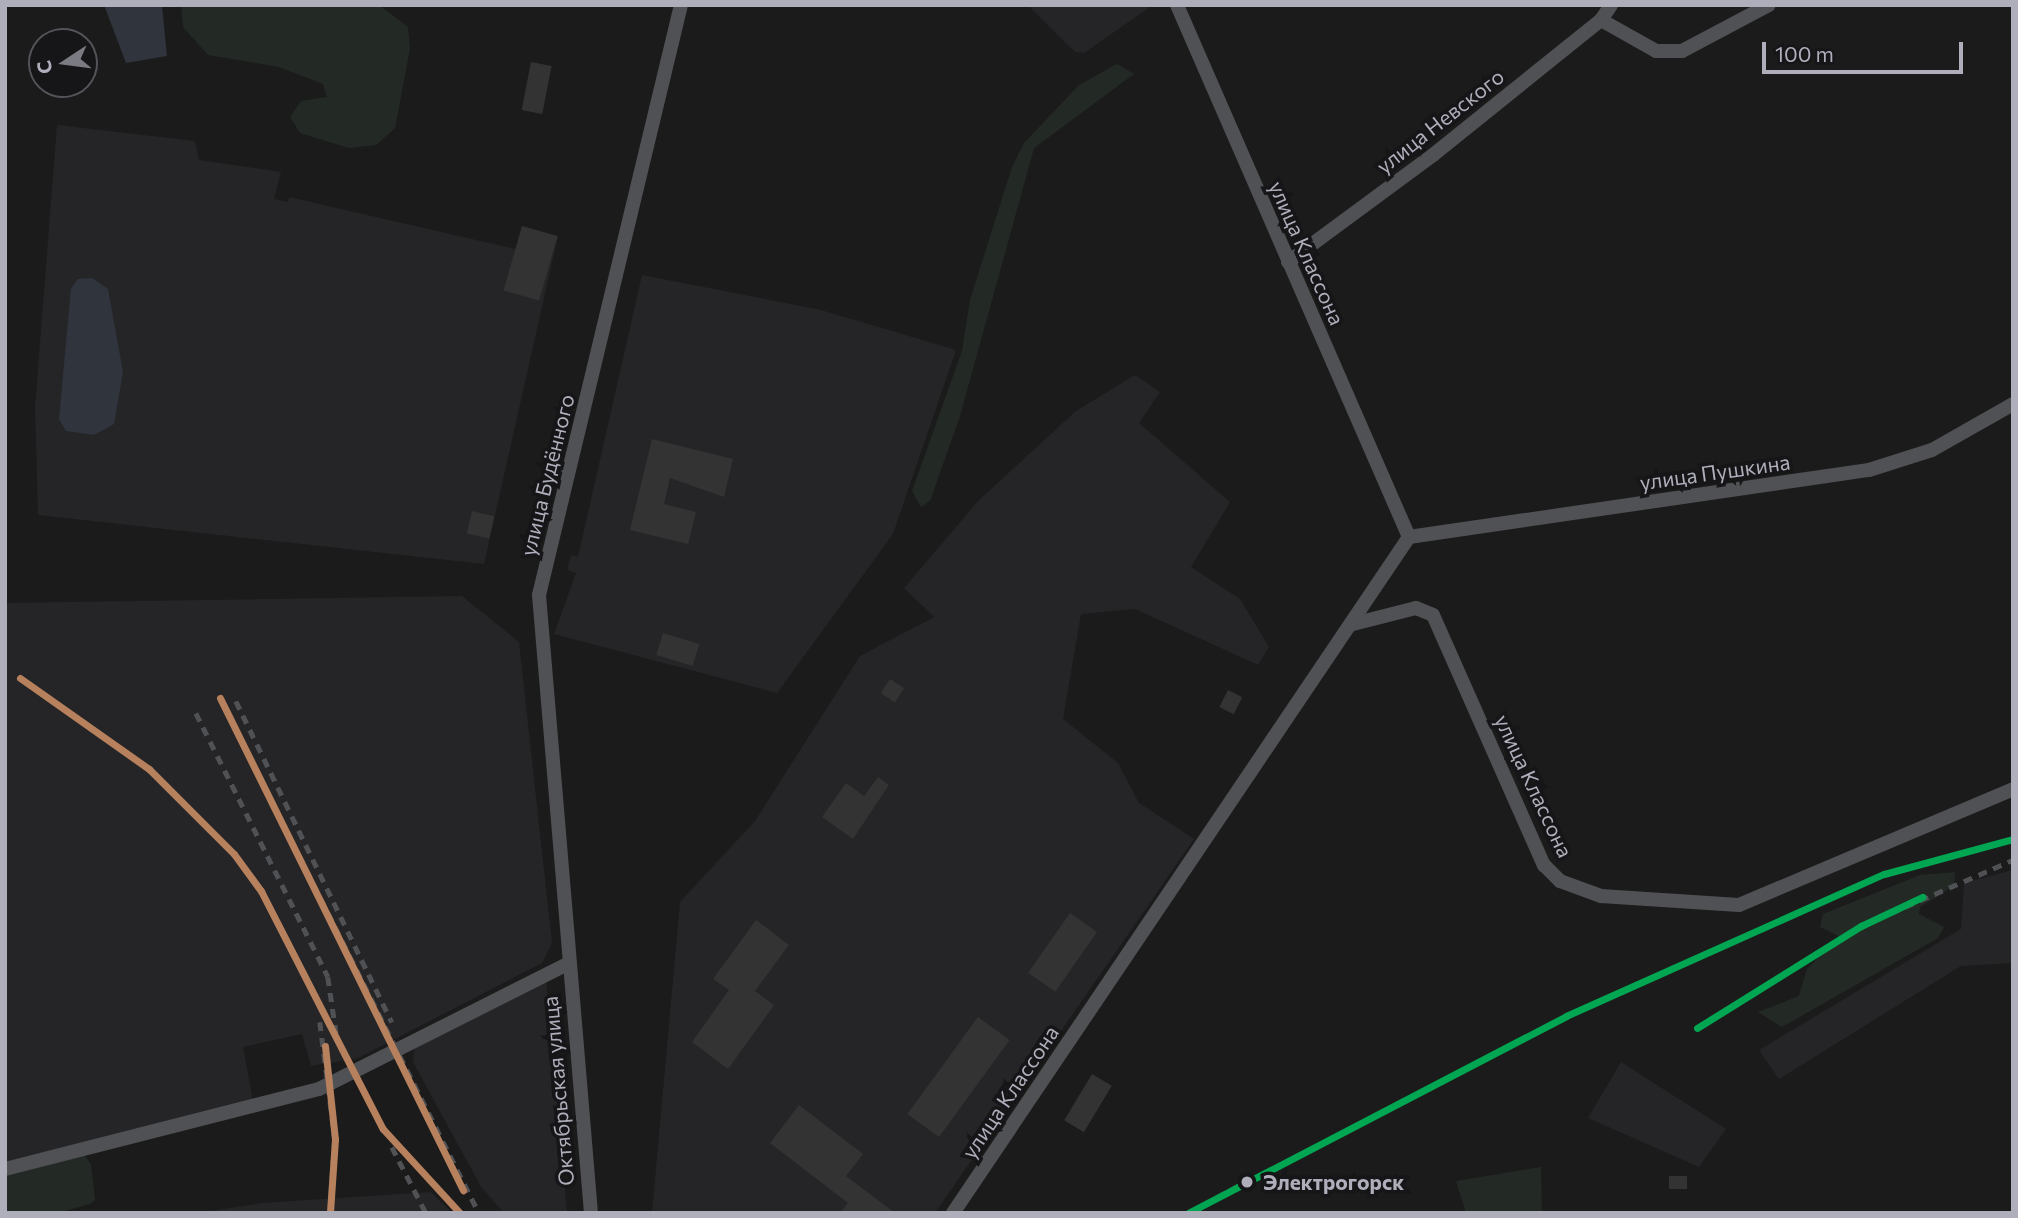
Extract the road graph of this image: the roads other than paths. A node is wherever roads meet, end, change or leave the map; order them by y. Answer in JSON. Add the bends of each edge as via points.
{"nodes":[{"id":1,"x":681,"y":5,"type":"edge"},
{"id":2,"x":1177,"y":5,"type":"edge"},
{"id":3,"x":1611,"y":5,"type":"edge"},
{"id":4,"x":1769,"y":5,"type":"edge"},
{"id":5,"x":1601,"y":20,"type":"junction"},
{"id":6,"x":1288,"y":262,"type":"junction"},
{"id":7,"x":2013,"y":404,"type":"edge"},
{"id":8,"x":1409,"y":537,"type":"junction"},
{"id":9,"x":1353,"y":624,"type":"junction"},
{"id":10,"x":2013,"y":789,"type":"edge"},
{"id":11,"x":567,"y":964,"type":"junction"},
{"id":12,"x":5,"y":1169,"type":"edge"},
{"id":13,"x":957,"y":1207,"type":"edge"},
{"id":14,"x":591,"y":1213,"type":"edge"}],
"edges":[{"from":1,"to":11,"type":"street","name":"улица Будённого","via":[[539,595]]},
{"from":2,"to":6,"type":"street","name":"улица Классона"},
{"from":3,"to":5,"type":"street","name":"улица Невского"},
{"from":4,"to":5,"type":"street","via":[[1682,51],[1656,51]]},
{"from":5,"to":6,"type":"street","name":"улица Невского"},
{"from":6,"to":8,"type":"street","name":"улица Классона"},
{"from":7,"to":8,"type":"street","name":"улица Пушкина","via":[[1932,450],[1869,470]]},
{"from":8,"to":9,"type":"street","name":"улица Классона"},
{"from":9,"to":10,"type":"street","name":"улица Классона","via":[[1416,608],[1433,615],[1544,865],[1560,881],[1601,896],[1739,905]]},
{"from":9,"to":13,"type":"street","name":"улица Классона"},
{"from":11,"to":12,"type":"street","via":[[319,1088]]},
{"from":11,"to":14,"type":"street","name":"Октябрьская улица"}]}
